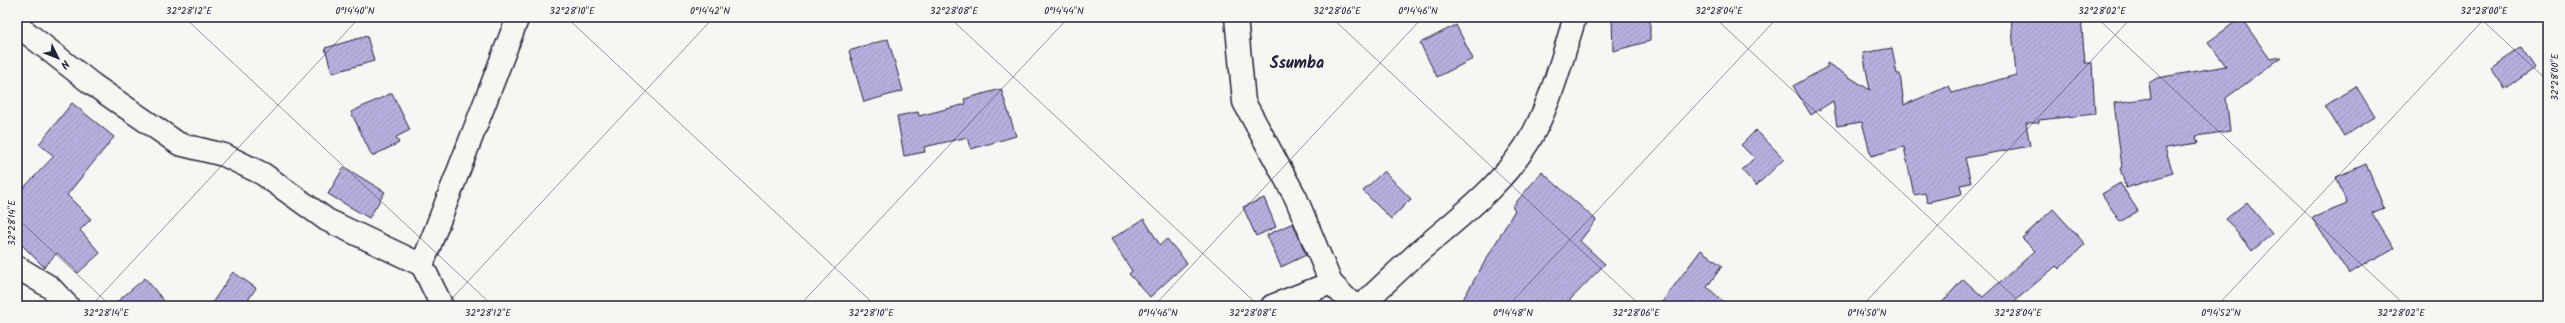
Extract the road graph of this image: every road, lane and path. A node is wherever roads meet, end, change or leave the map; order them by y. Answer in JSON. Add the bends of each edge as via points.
{"nodes":[{"id":1,"x":518,"y":17,"type":"edge"},
{"id":2,"x":1236,"y":17,"type":"edge"},
{"id":3,"x":1575,"y":17,"type":"edge"},
{"id":4,"x":17,"y":25,"type":"edge"},
{"id":5,"x":422,"y":265,"type":"junction"},
{"id":6,"x":17,"y":267,"type":"edge"},
{"id":7,"x":1331,"y":283,"type":"junction"},
{"id":8,"x":1363,"y":305,"type":"edge"},
{"id":9,"x":68,"y":306,"type":"edge"},
{"id":10,"x":442,"y":306,"type":"edge"},
{"id":11,"x":1272,"y":306,"type":"edge"}],
"edges":[{"from":1,"to":5,"type":"street"},
{"from":2,"to":7,"type":"street","via":[[1244,102],[1296,198]]},
{"from":3,"to":8,"type":"street","via":[[1556,77],[1533,134],[1507,170],[1481,201],[1422,250]]},
{"from":4,"to":5,"type":"street","via":[[92,84],[179,144],[224,155],[263,174],[327,220]]},
{"from":5,"to":10,"type":"street"},
{"from":6,"to":9,"type":"street","via":[[50,287]]},
{"from":7,"to":8,"type":"street","via":[[1350,302]]},
{"from":7,"to":11,"type":"street"}]}
